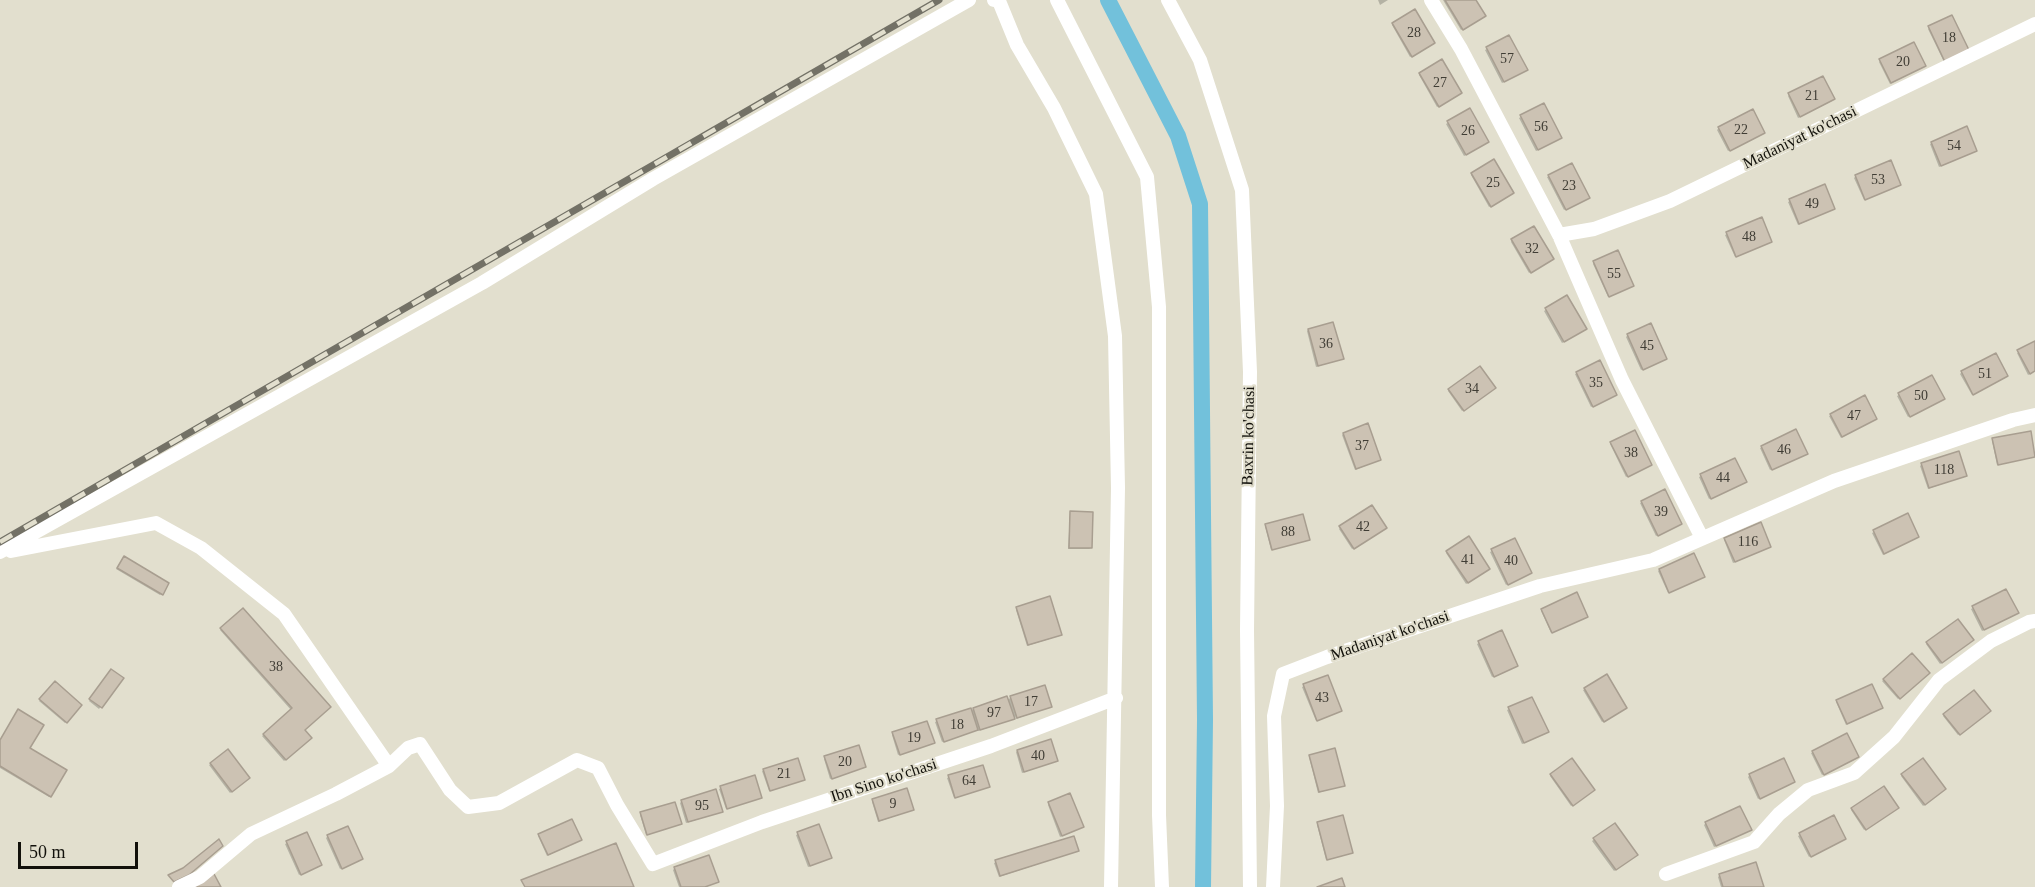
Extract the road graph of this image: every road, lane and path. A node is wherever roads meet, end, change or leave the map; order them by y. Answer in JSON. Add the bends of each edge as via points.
{"nodes":[{"id":1,"x":969,"y":0,"type":"edge"},
{"id":2,"x":994,"y":0,"type":"edge"},
{"id":3,"x":1057,"y":0,"type":"edge"},
{"id":4,"x":1168,"y":0,"type":"edge"},
{"id":5,"x":1431,"y":0,"type":"edge"},
{"id":6,"x":2035,"y":24,"type":"edge"},
{"id":7,"x":1559,"y":235,"type":"junction"},
{"id":8,"x":2035,"y":415,"type":"edge"},
{"id":9,"x":1702,"y":538,"type":"junction"},
{"id":10,"x":0,"y":552,"type":"edge"},
{"id":11,"x":2035,"y":621,"type":"edge"},
{"id":12,"x":1116,"y":698,"type":"junction"},
{"id":13,"x":389,"y":766,"type":"junction"},
{"id":14,"x":1666,"y":874,"type":"dead end"},
{"id":15,"x":179,"y":887,"type":"edge"},
{"id":16,"x":1111,"y":887,"type":"edge"},
{"id":17,"x":1162,"y":887,"type":"edge"},
{"id":18,"x":1250,"y":887,"type":"edge"},
{"id":19,"x":1273,"y":887,"type":"edge"}],
"edges":[{"from":1,"to":10,"type":"street","via":[[653,179],[482,283]]},
{"from":2,"to":12,"type":"street","via":[[999,2],[1017,45],[1054,108],[1096,194],[1115,336]]},
{"from":3,"to":17,"type":"street","via":[[1147,177],[1159,307]]},
{"from":4,"to":18,"type":"street","name":"Baxrin ko'chasi","via":[[1200,60],[1242,190],[1250,372]]},
{"from":5,"to":7,"type":"street"},
{"from":6,"to":7,"type":"street","name":"Madaniyat ko'chasi","via":[[1670,201],[1594,229]]},
{"from":7,"to":9,"type":"street","via":[[1622,380]]},
{"from":8,"to":9,"type":"street","name":"Madaniyat ko'chasi","via":[[1833,481]]},
{"from":9,"to":19,"type":"street","name":"Madaniyat ko'chasi","via":[[1653,560],[1540,586],[1282,674],[1274,716],[1278,806]]},
{"from":10,"to":13,"type":"street","via":[[156,523],[201,548],[284,614]]},
{"from":11,"to":14,"type":"street","via":[[1991,641],[1939,680],[1894,737],[1854,773],[1808,790],[1754,842]]},
{"from":12,"to":13,"type":"street","name":"Ibn Sino ko'chasi","via":[[653,864],[598,768],[577,760],[499,803],[468,807],[450,790],[420,744],[408,748]]},
{"from":12,"to":16,"type":"street"},
{"from":13,"to":15,"type":"street","via":[[251,834],[200,877]]}]}
